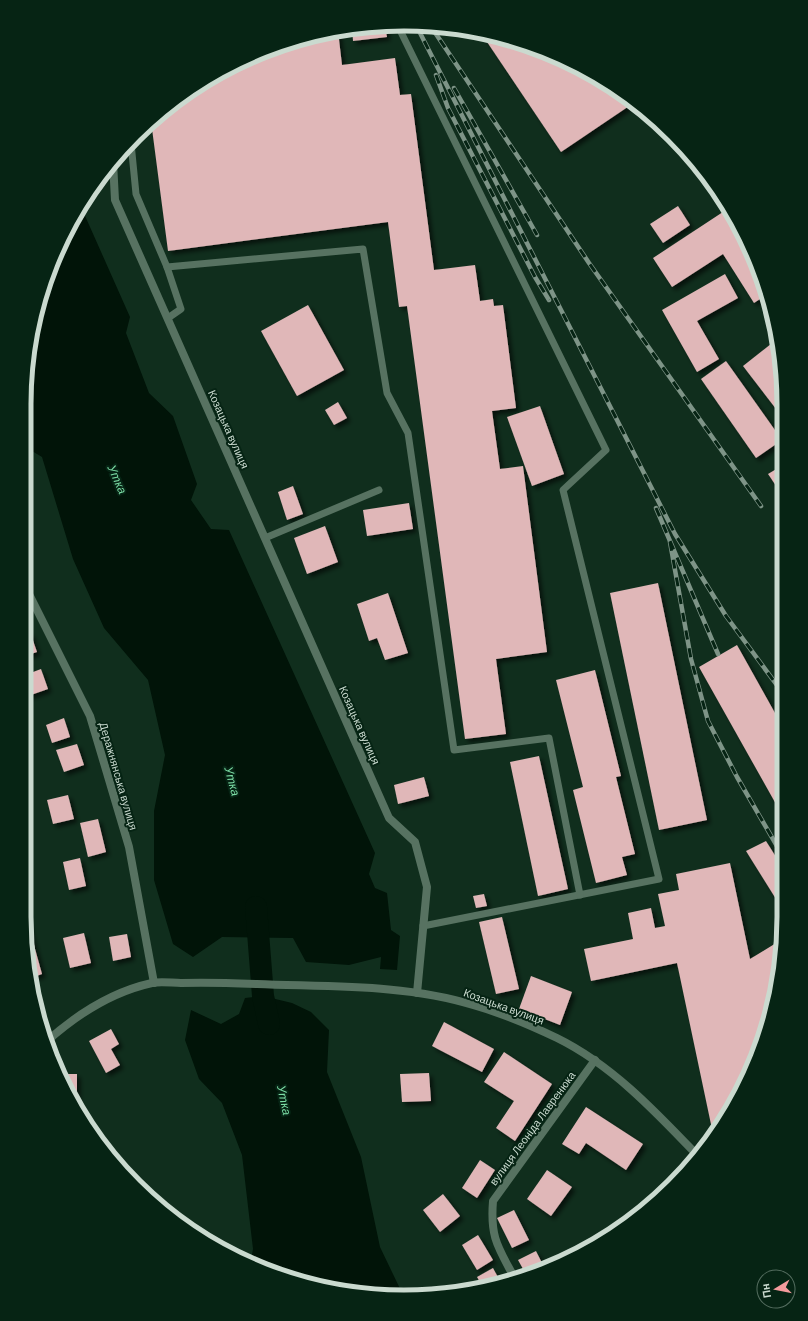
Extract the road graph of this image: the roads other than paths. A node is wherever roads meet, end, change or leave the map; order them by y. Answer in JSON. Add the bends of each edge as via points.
{"nodes":[{"id":1,"x":401,"y":31,"type":"edge"},
{"id":2,"x":132,"y":149,"type":"edge"},
{"id":3,"x":113,"y":171,"type":"edge"},
{"id":4,"x":167,"y":267,"type":"junction"},
{"id":5,"x":168,"y":318,"type":"junction"},
{"id":6,"x":379,"y":490,"type":"dead end"},
{"id":7,"x":265,"y":538,"type":"junction"},
{"id":8,"x":31,"y":598,"type":"edge"},
{"id":9,"x":580,"y":895,"type":"junction"},
{"id":10,"x":423,"y":926,"type":"junction"},
{"id":11,"x":154,"y":983,"type":"junction"},
{"id":12,"x":417,"y":993,"type":"junction"},
{"id":13,"x":51,"y":1038,"type":"edge"},
{"id":14,"x":595,"y":1060,"type":"junction"},
{"id":15,"x":694,"y":1151,"type":"edge"},
{"id":16,"x":512,"y":1274,"type":"edge"}],
"edges":[{"from":1,"to":9,"type":"lane","via":[[606,450],[564,490],[659,879]]},
{"from":2,"to":4,"type":"lane","via":[[136,194]]},
{"from":3,"to":5,"type":"street","name":"Козацька вулиця","via":[[115,200]]},
{"from":4,"to":5,"type":"lane","via":[[182,309]]},
{"from":4,"to":9,"type":"lane","via":[[364,249],[387,393],[408,433],[454,750],[549,738]]},
{"from":5,"to":7,"type":"street","name":"Козацька вулиця"},
{"from":6,"to":7,"type":"lane"},
{"from":7,"to":10,"type":"street","name":"Козацька вулиця","via":[[389,818],[415,842],[427,887]]},
{"from":8,"to":11,"type":"street","name":"Деражнянська вулиця","via":[[90,716],[129,847]]},
{"from":9,"to":10,"type":"lane"},
{"from":10,"to":12,"type":"street","name":"Козацька вулиця"},
{"from":11,"to":12,"type":"street","via":[[220,982]]},
{"from":11,"to":13,"type":"street","via":[[126,991],[99,1003],[79,1015]]},
{"from":12,"to":14,"type":"street","name":"Козацька вулиця","via":[[472,1004],[516,1020],[558,1038]]},
{"from":14,"to":15,"type":"street","name":"Козацька вулиця","via":[[656,1112]]},
{"from":14,"to":16,"type":"street","name":"вулиця Леоніда Лавренюка","via":[[493,1200],[492,1221],[496,1242]]}]}
